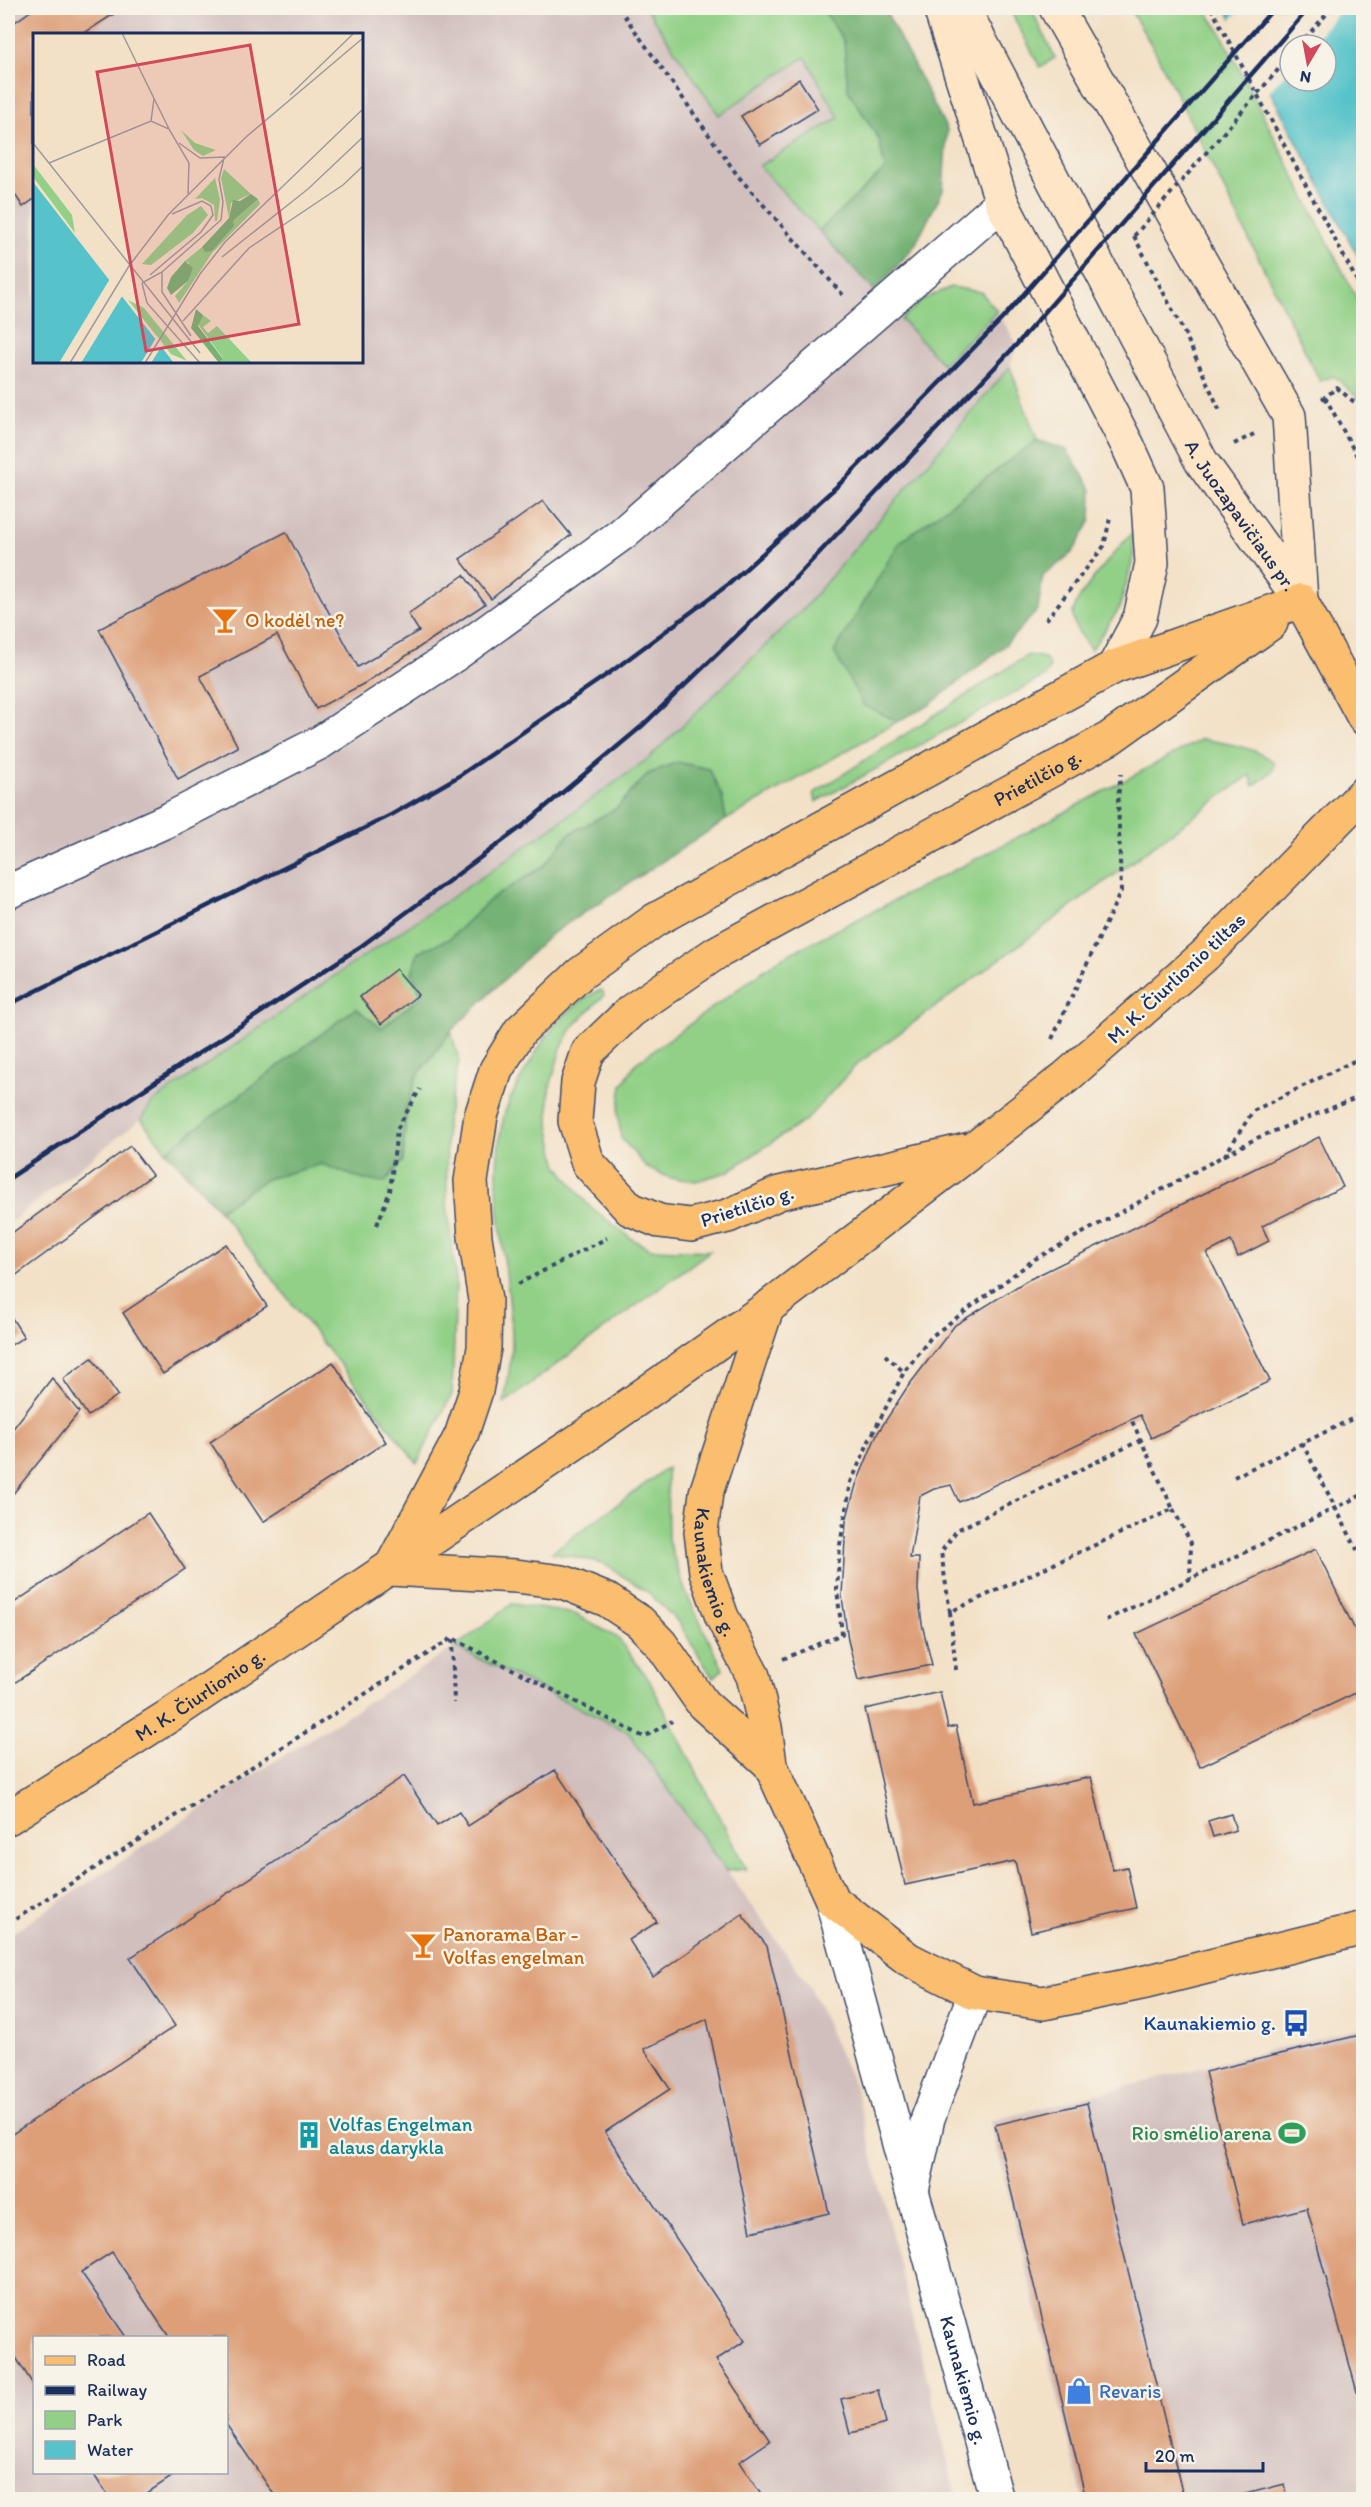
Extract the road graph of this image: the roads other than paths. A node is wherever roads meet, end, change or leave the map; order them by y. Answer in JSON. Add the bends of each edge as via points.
{"nodes":[{"id":1,"x":940,"y":8,"type":"edge"},
{"id":2,"x":963,"y":8,"type":"edge"},
{"id":3,"x":1056,"y":8,"type":"edge"},
{"id":4,"x":1002,"y":203,"type":"junction"},
{"id":5,"x":1301,"y":601,"type":"junction"},
{"id":6,"x":1114,"y":667,"type":"junction"},
{"id":7,"x":1364,"y":718,"type":"edge"},
{"id":8,"x":1364,"y":793,"type":"edge"},
{"id":9,"x":8,"y":892,"type":"edge"},
{"id":10,"x":975,"y":1148,"type":"junction"},
{"id":11,"x":767,"y":1308,"type":"junction"},
{"id":12,"x":390,"y":1569,"type":"junction"},
{"id":13,"x":770,"y":1764,"type":"junction"},
{"id":14,"x":8,"y":1818,"type":"edge"},
{"id":15,"x":832,"y":1900,"type":"junction"},
{"id":16,"x":1364,"y":1928,"type":"edge"},
{"id":17,"x":975,"y":1993,"type":"junction"},
{"id":18,"x":912,"y":2191,"type":"junction"},
{"id":19,"x":997,"y":2499,"type":"edge"}],
"edges":[{"from":1,"to":4,"type":"main road"},
{"from":2,"to":5,"type":"main road","name":"A. Juozapavičiaus pr.","via":[[1201,461]]},
{"from":3,"to":5,"type":"main road","name":"A. Juozapavičiaus pr.","via":[[1289,416]]},
{"from":4,"to":6,"type":"main road","via":[[1147,488],[1152,563],[1140,618]]},
{"from":4,"to":9,"type":"street","via":[[622,534],[456,654],[321,742],[168,820]]},
{"from":5,"to":6,"type":"main road"},
{"from":5,"to":7,"type":"main road"},
{"from":5,"to":10,"type":"main road","name":"Prietilčio g.","via":[[1110,738],[716,953],[631,1011],[588,1052],[578,1082],[575,1121],[588,1163],[630,1209],[659,1221],[691,1225],[710,1221],[779,1194]]},
{"from":6,"to":12,"type":"main road","via":[[655,921],[580,974],[520,1031],[496,1070],[481,1116],[471,1181],[484,1300],[484,1348],[477,1391],[461,1436]]},
{"from":8,"to":10,"type":"main road","name":"M. K. Čiurlionio tiltas","bridge":true,"via":[[1205,955],[1066,1077]]},
{"from":10,"to":11,"type":"main road"},
{"from":11,"to":12,"type":"main road"},
{"from":11,"to":13,"type":"main road","name":"Kaunakiemio g.","via":[[706,1493],[701,1532],[706,1572],[722,1617],[753,1676]]},
{"from":12,"to":13,"type":"main road","name":"Kaunakiemio g.","via":[[563,1582],[607,1600],[661,1644],[703,1704]]},
{"from":12,"to":14,"type":"main road","name":"M. K. Čiurlionio g."},
{"from":13,"to":15,"type":"main road","name":"Kaunakiemio g."},
{"from":15,"to":17,"type":"main road","name":"Kaunakiemio g.","via":[[908,1959]]},
{"from":15,"to":18,"type":"street","name":"Kaunakiemio g."},
{"from":16,"to":17,"type":"main road","via":[[1043,2003]]},
{"from":17,"to":18,"type":"street","name":"Kaunakiemio g.","via":[[928,2118]]},
{"from":18,"to":19,"type":"street","name":"Kaunakiemio g."}]}
